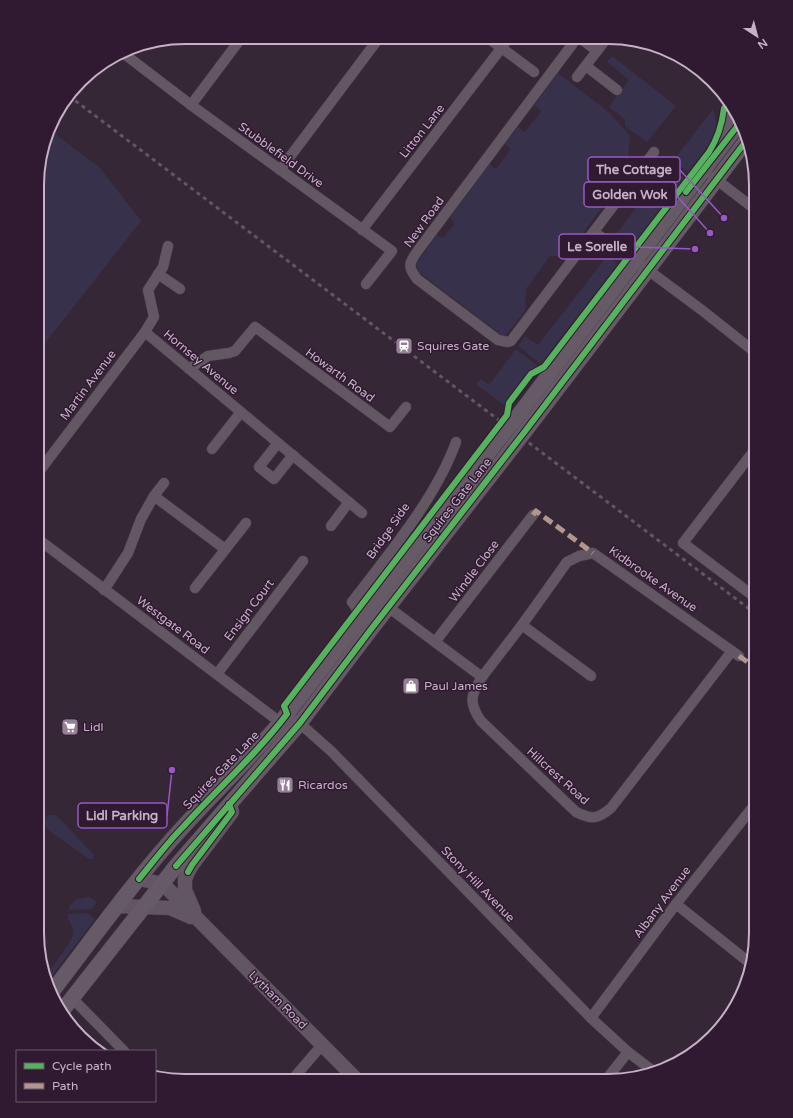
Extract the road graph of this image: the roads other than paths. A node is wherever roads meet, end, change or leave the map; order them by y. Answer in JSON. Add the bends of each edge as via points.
{"nodes":[{"id":1,"x":237,"y":44,"type":"edge"},
{"id":2,"x":374,"y":44,"type":"edge"},
{"id":3,"x":496,"y":44,"type":"edge"},
{"id":4,"x":505,"y":44,"type":"edge"},
{"id":5,"x":573,"y":44,"type":"edge"},
{"id":6,"x":588,"y":44,"type":"edge"},
{"id":7,"x":602,"y":44,"type":"edge"},
{"id":8,"x":502,"y":48,"type":"junction"},
{"id":9,"x":597,"y":51,"type":"junction"},
{"id":10,"x":128,"y":57,"type":"edge"},
{"id":11,"x":586,"y":66,"type":"junction"},
{"id":12,"x":534,"y":72,"type":"dead end"},
{"id":13,"x":577,"y":78,"type":"dead end"},
{"id":14,"x":617,"y":90,"type":"dead end"},
{"id":15,"x":191,"y":105,"type":"junction"},
{"id":16,"x":730,"y":116,"type":"edge"},
{"id":17,"x":736,"y":127,"type":"edge"},
{"id":18,"x":725,"y":142,"type":"junction"},
{"id":19,"x":744,"y":146,"type":"edge"},
{"id":20,"x":654,"y":152,"type":"dead end"},
{"id":21,"x":280,"y":170,"type":"junction"},
{"id":22,"x":704,"y":170,"type":"junction"},
{"id":23,"x":717,"y":179,"type":"junction"},
{"id":24,"x":749,"y":204,"type":"edge"},
{"id":25,"x":362,"y":230,"type":"junction"},
{"id":26,"x":594,"y":232,"type":"junction"},
{"id":27,"x":168,"y":246,"type":"dead end"},
{"id":28,"x":634,"y":261,"type":"junction"},
{"id":29,"x":648,"y":270,"type":"junction"},
{"id":30,"x":158,"y":274,"type":"junction"},
{"id":31,"x":366,"y":284,"type":"dead end"},
{"id":32,"x":180,"y":289,"type":"dead end"},
{"id":33,"x":145,"y":332,"type":"junction"},
{"id":34,"x":749,"y":347,"type":"edge"},
{"id":35,"x":189,"y":369,"type":"junction"},
{"id":36,"x":406,"y":407,"type":"dead end"},
{"id":37,"x":241,"y":412,"type":"junction"},
{"id":38,"x":456,"y":442,"type":"dead end"},
{"id":39,"x":278,"y":443,"type":"junction"},
{"id":40,"x":212,"y":449,"type":"dead end"},
{"id":41,"x":293,"y":455,"type":"junction"},
{"id":42,"x":749,"y":457,"type":"edge"},
{"id":43,"x":44,"y":465,"type":"edge"},
{"id":44,"x":164,"y":483,"type":"dead end"},
{"id":45,"x":154,"y":496,"type":"junction"},
{"id":46,"x":349,"y":502,"type":"junction"},
{"id":47,"x":362,"y":513,"type":"dead end"},
{"id":48,"x":533,"y":515,"type":"dead end"},
{"id":49,"x":246,"y":523,"type":"dead end"},
{"id":50,"x":331,"y":526,"type":"dead end"},
{"id":51,"x":44,"y":544,"type":"edge"},
{"id":52,"x":225,"y":549,"type":"junction"},
{"id":53,"x":303,"y":562,"type":"dead end"},
{"id":54,"x":195,"y":588,"type":"dead end"},
{"id":55,"x":104,"y":590,"type":"junction"},
{"id":56,"x":749,"y":593,"type":"edge"},
{"id":57,"x":382,"y":602,"type":"junction"},
{"id":58,"x":362,"y":617,"type":"junction"},
{"id":59,"x":522,"y":625,"type":"junction"},
{"id":60,"x":372,"y":628,"type":"junction"},
{"id":61,"x":436,"y":642,"type":"junction"},
{"id":62,"x":735,"y":654,"type":"joint"},
{"id":63,"x":217,"y":674,"type":"junction"},
{"id":64,"x":591,"y":676,"type":"dead end"},
{"id":65,"x":482,"y":677,"type":"junction"},
{"id":66,"x":284,"y":718,"type":"junction"},
{"id":67,"x":297,"y":728,"type":"junction"},
{"id":68,"x":229,"y":804,"type":"junction"},
{"id":69,"x":749,"y":812,"type":"edge"},
{"id":70,"x":139,"y":878,"type":"junction"},
{"id":71,"x":163,"y":884,"type":"junction"},
{"id":72,"x":676,"y":904,"type":"junction"},
{"id":73,"x":117,"y":906,"type":"junction"},
{"id":74,"x":143,"y":908,"type":"junction"},
{"id":75,"x":199,"y":920,"type":"junction"},
{"id":76,"x":746,"y":960,"type":"edge"},
{"id":77,"x":55,"y":987,"type":"edge"},
{"id":78,"x":72,"y":998,"type":"junction"},
{"id":79,"x":65,"y":1007,"type":"edge"},
{"id":80,"x":591,"y":1018,"type":"junction"},
{"id":81,"x":322,"y":1044,"type":"junction"},
{"id":82,"x":123,"y":1050,"type":"edge"},
{"id":83,"x":628,"y":1052,"type":"junction"},
{"id":84,"x":649,"y":1068,"type":"edge"},
{"id":85,"x":297,"y":1074,"type":"edge"},
{"id":86,"x":351,"y":1074,"type":"edge"},
{"id":87,"x":611,"y":1074,"type":"edge"}],
"edges":[{"from":1,"to":15,"type":"street"},
{"from":2,"to":21,"type":"street"},
{"from":3,"to":8,"type":"street"},
{"from":4,"to":8,"type":"street","name":"Litton Lane"},
{"from":5,"to":26,"type":"street","name":"New Road","via":[[412,259],[410,271],[484,331],[498,340],[508,342],[514,339]]},
{"from":6,"to":9,"type":"street"},
{"from":7,"to":9,"type":"street"},
{"from":8,"to":12,"type":"street"},
{"from":8,"to":25,"type":"street","name":"Litton Lane"},
{"from":9,"to":11,"type":"street"},
{"from":10,"to":15,"type":"street","name":"Stubblefield Drive"},
{"from":11,"to":13,"type":"street"},
{"from":11,"to":14,"type":"street"},
{"from":15,"to":21,"type":"street","name":"Stubblefield Drive"},
{"from":16,"to":18,"type":"main road","name":"Squires Gate Lane"},
{"from":17,"to":18,"type":"main road","name":"Squires Gate Lane"},
{"from":18,"to":22,"type":"main road","name":"Squires Gate Lane"},
{"from":19,"to":23,"type":"main road","name":"Squires Gate Lane"},
{"from":20,"to":26,"type":"street","name":"New Road"},
{"from":21,"to":25,"type":"street","name":"Stubblefield Drive"},
{"from":22,"to":23,"type":"street"},
{"from":22,"to":28,"type":"main road","name":"Squires Gate Lane"},
{"from":23,"to":24,"type":"street"},
{"from":23,"to":29,"type":"main road","name":"Squires Gate Lane"},
{"from":25,"to":31,"type":"street","name":"Stubblefield Drive","via":[[392,251]]},
{"from":26,"to":28,"type":"street"},
{"from":27,"to":30,"type":"street","name":"Martin Avenue","via":[[163,267]]},
{"from":28,"to":29,"type":"street"},
{"from":28,"to":57,"type":"main road","name":"Squires Gate Lane","bridge":true,"via":[[500,438]]},
{"from":29,"to":34,"type":"street"},
{"from":29,"to":57,"type":"main road","name":"Squires Gate Lane","bridge":true,"via":[[512,448]]},
{"from":30,"to":32,"type":"street"},
{"from":30,"to":33,"type":"street","name":"Martin Avenue","via":[[148,290],[154,317]]},
{"from":33,"to":35,"type":"street","name":"Hornsey Avenue"},
{"from":33,"to":43,"type":"street","name":"Martin Avenue"},
{"from":35,"to":36,"type":"street","name":"Howarth Road","via":[[208,356],[235,351],[255,327],[390,427]]},
{"from":35,"to":37,"type":"street","name":"Hornsey Avenue"},
{"from":37,"to":39,"type":"street","name":"Hornsey Avenue"},
{"from":37,"to":40,"type":"street","name":"Hornsey Avenue"},
{"from":38,"to":58,"type":"street","name":"Bridge Side","via":[[429,496],[397,544],[352,602]]},
{"from":39,"to":41,"type":"street","name":"Hornsey Avenue"},
{"from":39,"to":41,"type":"street","via":[[259,467],[274,479]]},
{"from":41,"to":46,"type":"street","name":"Hornsey Avenue"},
{"from":42,"to":56,"type":"street","via":[[683,543]]},
{"from":44,"to":45,"type":"street"},
{"from":45,"to":52,"type":"street"},
{"from":45,"to":55,"type":"street","via":[[141,519],[128,553]]},
{"from":46,"to":47,"type":"street","name":"Hornsey Avenue"},
{"from":46,"to":50,"type":"street"},
{"from":48,"to":61,"type":"street","name":"Windle Close"},
{"from":49,"to":52,"type":"street"},
{"from":51,"to":55,"type":"street","name":"Westgate Road"},
{"from":52,"to":54,"type":"street"},
{"from":53,"to":63,"type":"street","name":"Ensign Court"},
{"from":55,"to":63,"type":"street","name":"Westgate Road"},
{"from":57,"to":58,"type":"main road","name":"Squires Gate Lane"},
{"from":57,"to":60,"type":"main road","name":"Squires Gate Lane"},
{"from":57,"to":61,"type":"street"},
{"from":58,"to":60,"type":"street","name":"Bridge Side"},
{"from":58,"to":66,"type":"main road","name":"Squires Gate Lane"},
{"from":59,"to":62,"type":"street","name":"Kidbrooke Avenue","via":[[567,562],[593,553]]},
{"from":59,"to":64,"type":"street"},
{"from":59,"to":65,"type":"street","name":"Kidbrooke Avenue"},
{"from":60,"to":67,"type":"main road","name":"Squires Gate Lane"},
{"from":61,"to":65,"type":"street"},
{"from":62,"to":65,"type":"street","name":"Hillcrest Road","via":[[611,808],[602,816],[595,818],[576,812],[481,721],[473,708],[472,698]]},
{"from":63,"to":66,"type":"street","name":"Westgate Road"},
{"from":66,"to":67,"type":"street","name":"Stony Hill Avenue"},
{"from":66,"to":70,"type":"main road","name":"Squires Gate Lane","via":[[255,752],[182,827]]},
{"from":67,"to":68,"type":"main road","name":"Squires Gate Lane"},
{"from":67,"to":80,"type":"street","name":"Stony Hill Avenue","via":[[331,751]]},
{"from":68,"to":71,"type":"main road","name":"Squires Gate Lane"},
{"from":68,"to":75,"type":"main road","via":[[232,812],[192,865],[186,879],[185,890]]},
{"from":69,"to":72,"type":"street","name":"Albany Avenue"},
{"from":70,"to":71,"type":"main road"},
{"from":70,"to":73,"type":"main road","name":"Squires Gate Lane"},
{"from":71,"to":74,"type":"main road","name":"Squires Gate Lane"},
{"from":71,"to":75,"type":"main road","name":"Lytham Road"},
{"from":72,"to":76,"type":"street"},
{"from":72,"to":80,"type":"street","name":"Albany Avenue"},
{"from":73,"to":74,"type":"main road","name":"Lytham Road"},
{"from":73,"to":77,"type":"main road","name":"Squires Gate Lane"},
{"from":74,"to":75,"type":"main road","name":"Lytham Road","via":[[170,908]]},
{"from":74,"to":78,"type":"main road","name":"Squires Gate Lane"},
{"from":75,"to":81,"type":"main road","name":"Lytham Road"},
{"from":78,"to":79,"type":"main road","name":"Squires Gate Lane"},
{"from":78,"to":82,"type":"street"},
{"from":80,"to":83,"type":"street","name":"Stony Hill Avenue"},
{"from":81,"to":85,"type":"street"},
{"from":81,"to":86,"type":"main road","name":"Lytham Road"},
{"from":83,"to":84,"type":"street","name":"Stony Hill Avenue"},
{"from":83,"to":87,"type":"street"}]}
